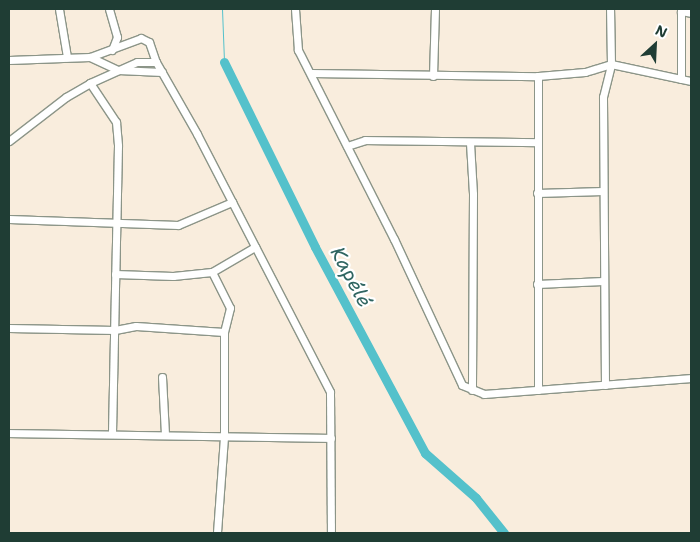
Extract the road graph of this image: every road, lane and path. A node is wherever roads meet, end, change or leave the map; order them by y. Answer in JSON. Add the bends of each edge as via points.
{"nodes":[{"id":1,"x":59,"y":9,"type":"edge"},
{"id":2,"x":109,"y":9,"type":"edge"},
{"id":3,"x":295,"y":9,"type":"edge"},
{"id":4,"x":435,"y":9,"type":"edge"},
{"id":5,"x":610,"y":9,"type":"edge"},
{"id":6,"x":681,"y":10,"type":"edge"},
{"id":7,"x":691,"y":12,"type":"edge"},
{"id":8,"x":112,"y":50,"type":"junction"},
{"id":9,"x":66,"y":56,"type":"junction"},
{"id":10,"x":90,"y":57,"type":"junction"},
{"id":11,"x":9,"y":60,"type":"edge"},
{"id":12,"x":156,"y":62,"type":"junction"},
{"id":13,"x":611,"y":64,"type":"junction"},
{"id":14,"x":118,"y":70,"type":"junction"},
{"id":15,"x":162,"y":72,"type":"junction"},
{"id":16,"x":311,"y":73,"type":"junction"},
{"id":17,"x":433,"y":76,"type":"junction"},
{"id":18,"x":538,"y":76,"type":"junction"},
{"id":19,"x":681,"y":79,"type":"junction"},
{"id":20,"x":691,"y":81,"type":"edge"},
{"id":21,"x":90,"y":83,"type":"junction"},
{"id":22,"x":9,"y":141,"type":"edge"},
{"id":23,"x":538,"y":142,"type":"junction"},
{"id":24,"x":470,"y":143,"type":"junction"},
{"id":25,"x":347,"y":146,"type":"junction"},
{"id":26,"x":604,"y":191,"type":"junction"},
{"id":27,"x":537,"y":193,"type":"junction"},
{"id":28,"x":232,"y":202,"type":"junction"},
{"id":29,"x":9,"y":219,"type":"edge"},
{"id":30,"x":115,"y":223,"type":"junction"},
{"id":31,"x":255,"y":247,"type":"junction"},
{"id":32,"x":212,"y":272,"type":"junction"},
{"id":33,"x":115,"y":274,"type":"junction"},
{"id":34,"x":603,"y":281,"type":"junction"},
{"id":35,"x":537,"y":284,"type":"junction"},
{"id":36,"x":9,"y":328,"type":"edge"},
{"id":37,"x":115,"y":330,"type":"junction"},
{"id":38,"x":224,"y":332,"type":"junction"},
{"id":39,"x":162,"y":378,"type":"dead end"},
{"id":40,"x":691,"y":378,"type":"edge"},
{"id":41,"x":605,"y":385,"type":"junction"},
{"id":42,"x":472,"y":390,"type":"junction"},
{"id":43,"x":538,"y":390,"type":"junction"},
{"id":44,"x":9,"y":433,"type":"edge"},
{"id":45,"x":112,"y":434,"type":"junction"},
{"id":46,"x":166,"y":435,"type":"junction"},
{"id":47,"x":224,"y":437,"type":"junction"},
{"id":48,"x":332,"y":438,"type":"junction"},
{"id":49,"x":217,"y":533,"type":"edge"},
{"id":50,"x":331,"y":533,"type":"edge"}],
"edges":[{"from":1,"to":9,"type":"street"},
{"from":2,"to":8,"type":"street","via":[[116,37]]},
{"from":3,"to":16,"type":"street","via":[[298,50]]},
{"from":4,"to":17,"type":"street"},
{"from":5,"to":13,"type":"street"},
{"from":6,"to":7,"type":"street"},
{"from":6,"to":19,"type":"street"},
{"from":8,"to":10,"type":"street"},
{"from":8,"to":12,"type":"street","via":[[141,38],[149,42]]},
{"from":9,"to":10,"type":"street"},
{"from":9,"to":11,"type":"street"},
{"from":10,"to":14,"type":"street"},
{"from":12,"to":14,"type":"street","via":[[137,62]]},
{"from":12,"to":15,"type":"street"},
{"from":13,"to":18,"type":"street","via":[[585,72]]},
{"from":13,"to":19,"type":"street"},
{"from":13,"to":26,"type":"street","via":[[603,96]]},
{"from":14,"to":15,"type":"street"},
{"from":14,"to":21,"type":"street"},
{"from":15,"to":28,"type":"street"},
{"from":16,"to":17,"type":"street"},
{"from":16,"to":25,"type":"street"},
{"from":17,"to":18,"type":"street"},
{"from":18,"to":23,"type":"street"},
{"from":19,"to":20,"type":"street"},
{"from":21,"to":22,"type":"street","via":[[66,97]]},
{"from":21,"to":30,"type":"street","via":[[116,122]]},
{"from":23,"to":24,"type":"street"},
{"from":23,"to":27,"type":"street"},
{"from":24,"to":25,"type":"street","via":[[365,140]]},
{"from":24,"to":42,"type":"street","via":[[473,194]]},
{"from":25,"to":42,"type":"street","via":[[462,385]]},
{"from":26,"to":27,"type":"street"},
{"from":26,"to":34,"type":"street"},
{"from":27,"to":35,"type":"street"},
{"from":28,"to":30,"type":"street","via":[[178,225]]},
{"from":28,"to":31,"type":"street"},
{"from":29,"to":30,"type":"street"},
{"from":30,"to":33,"type":"street"},
{"from":31,"to":32,"type":"street"},
{"from":31,"to":48,"type":"street","via":[[330,392]]},
{"from":32,"to":33,"type":"street","via":[[173,276]]},
{"from":32,"to":38,"type":"street","via":[[230,308]]},
{"from":33,"to":37,"type":"street"},
{"from":34,"to":35,"type":"street"},
{"from":34,"to":41,"type":"street"},
{"from":35,"to":43,"type":"street"},
{"from":36,"to":37,"type":"street"},
{"from":37,"to":38,"type":"street","via":[[136,326]]},
{"from":37,"to":45,"type":"street"},
{"from":38,"to":47,"type":"street"},
{"from":39,"to":46,"type":"street"},
{"from":40,"to":41,"type":"street"},
{"from":41,"to":43,"type":"street"},
{"from":42,"to":43,"type":"street","via":[[484,394]]},
{"from":44,"to":45,"type":"street"},
{"from":45,"to":46,"type":"street"},
{"from":46,"to":47,"type":"street"},
{"from":47,"to":48,"type":"street"},
{"from":47,"to":49,"type":"street"},
{"from":48,"to":50,"type":"street"}]}
